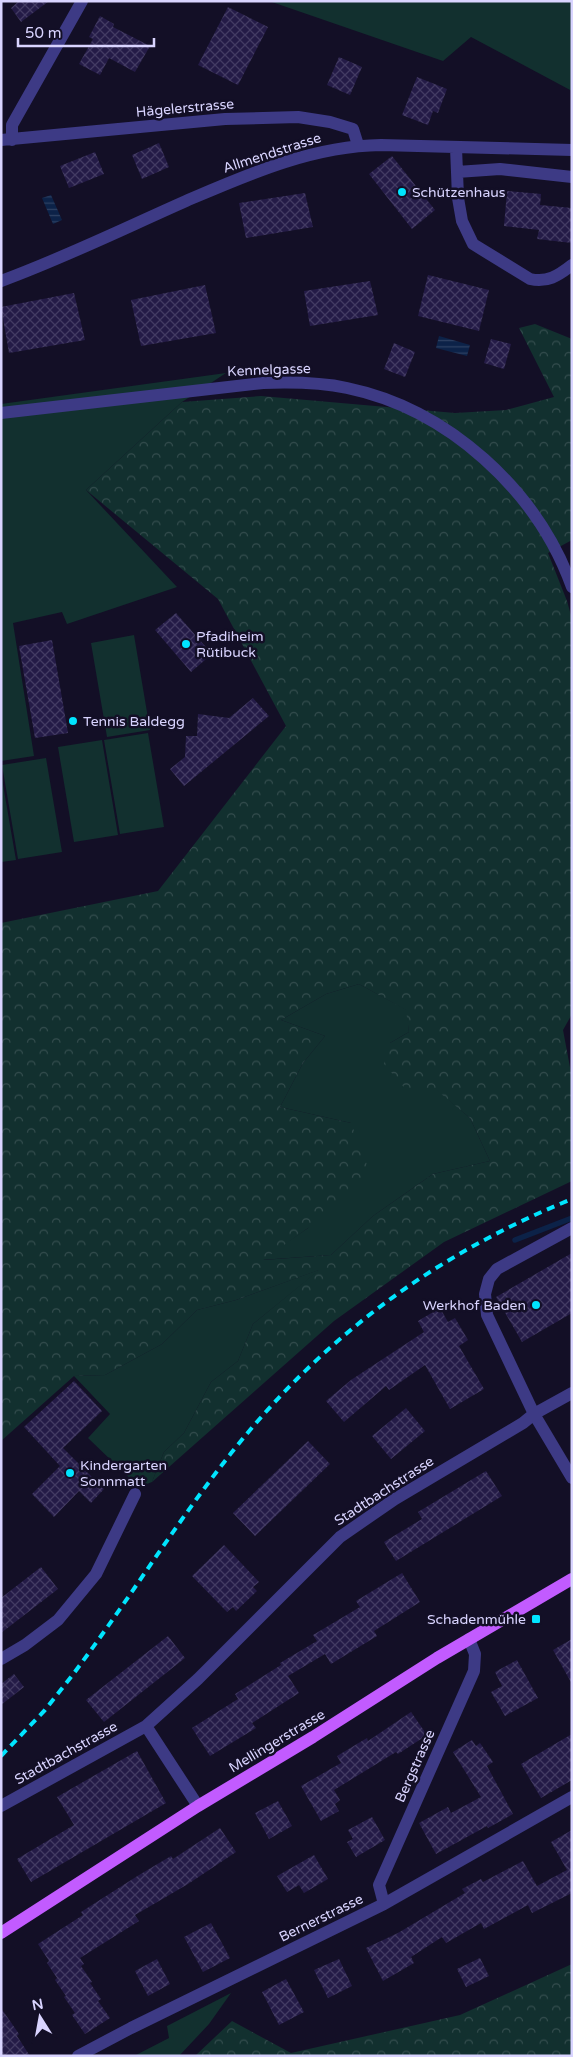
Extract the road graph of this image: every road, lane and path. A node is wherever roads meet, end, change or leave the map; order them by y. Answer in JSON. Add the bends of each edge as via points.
{"nodes":[{"id":1,"x":82,"y":1,"type":"edge"},
{"id":2,"x":6,"y":140,"type":"edge"},
{"id":3,"x":358,"y":146,"type":"junction"},
{"id":4,"x":456,"y":148,"type":"junction"},
{"id":5,"x":572,"y":150,"type":"edge"},
{"id":6,"x":457,"y":172,"type":"junction"},
{"id":7,"x":570,"y":180,"type":"edge"},
{"id":8,"x":572,"y":265,"type":"edge"},
{"id":9,"x":1,"y":281,"type":"edge"},
{"id":10,"x":1,"y":413,"type":"edge"},
{"id":11,"x":572,"y":587,"type":"edge"},
{"id":12,"x":572,"y":1228,"type":"edge"},
{"id":13,"x":572,"y":1393,"type":"edge"},
{"id":14,"x":534,"y":1414,"type":"junction"},
{"id":15,"x":572,"y":1478,"type":"edge"},
{"id":16,"x":135,"y":1494,"type":"dead end"},
{"id":17,"x":572,"y":1579,"type":"edge"},
{"id":18,"x":469,"y":1639,"type":"junction"},
{"id":19,"x":1,"y":1659,"type":"edge"},
{"id":20,"x":146,"y":1726,"type":"junction"},
{"id":21,"x":572,"y":1797,"type":"edge"},
{"id":22,"x":1,"y":1806,"type":"edge"},
{"id":23,"x":198,"y":1806,"type":"junction"},
{"id":24,"x":384,"y":1904,"type":"junction"},
{"id":25,"x":1,"y":1933,"type":"edge"},
{"id":26,"x":78,"y":2056,"type":"edge"}],
"edges":[{"from":1,"to":2,"type":"street"},
{"from":2,"to":3,"type":"street","name":"Hägelerstrasse","via":[[225,119],[298,117],[353,128]]},
{"from":3,"to":4,"type":"street","name":"Allmendstrasse"},
{"from":3,"to":9,"type":"street","name":"Allmendstrasse","via":[[323,151],[247,174]]},
{"from":4,"to":5,"type":"street","name":"Allmendstrasse"},
{"from":4,"to":6,"type":"street"},
{"from":6,"to":7,"type":"street","via":[[500,169]]},
{"from":6,"to":8,"type":"street","via":[[462,221],[473,244],[538,281],[548,280]]},
{"from":10,"to":11,"type":"street","name":"Kennelgasse","via":[[263,383],[326,384],[371,395],[405,407],[434,423],[500,474],[547,535]]},
{"from":12,"to":14,"type":"street","via":[[497,1269],[489,1279],[486,1315]]},
{"from":13,"to":14,"type":"street","name":"Stadtbachstrasse"},
{"from":14,"to":15,"type":"street"},
{"from":14,"to":20,"type":"street","name":"Stadtbachstrasse","via":[[395,1499],[340,1537],[198,1679]]},
{"from":16,"to":19,"type":"street","via":[[96,1574],[58,1620]]},
{"from":17,"to":18,"type":"main road","name":"Mellingerstrasse"},
{"from":18,"to":23,"type":"main road","name":"Mellingerstrasse"},
{"from":18,"to":24,"type":"street","name":"Bergstrasse","via":[[475,1654],[474,1671],[379,1885]]},
{"from":20,"to":22,"type":"street","name":"Stadtbachstrasse"},
{"from":20,"to":23,"type":"street"},
{"from":21,"to":24,"type":"street","name":"Bernerstrasse"},
{"from":23,"to":25,"type":"main road","name":"Mellingerstrasse"},
{"from":24,"to":26,"type":"street","name":"Bernerstrasse"}]}
